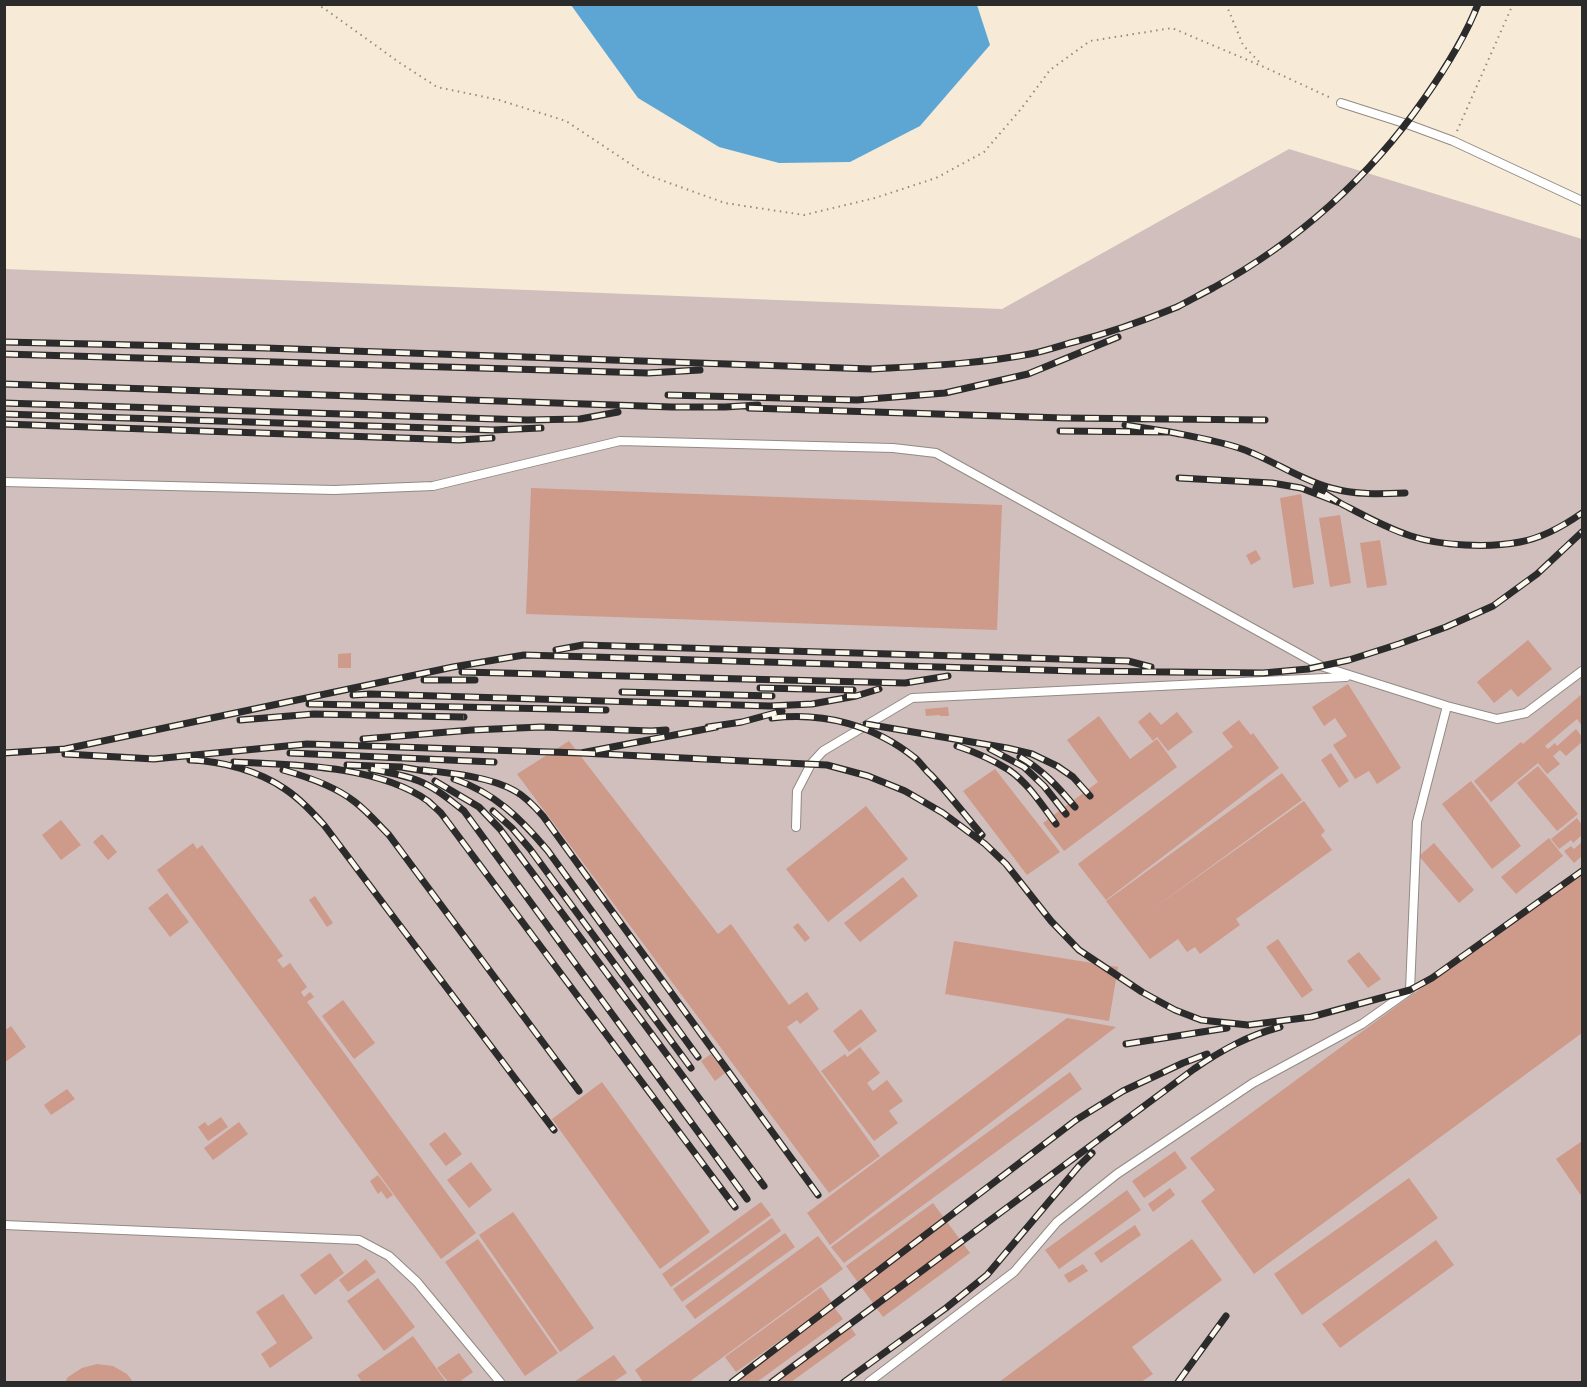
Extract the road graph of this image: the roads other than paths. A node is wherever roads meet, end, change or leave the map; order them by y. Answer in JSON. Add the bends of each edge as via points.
{"nodes":[{"id":1,"x":1341,"y":103,"type":"road end"},
{"id":2,"x":1582,"y":201,"type":"edge"},
{"id":3,"x":4,"y":483,"type":"edge"},
{"id":4,"x":1582,"y":671,"type":"edge"},
{"id":5,"x":1353,"y":676,"type":"junction"},
{"id":6,"x":1448,"y":706,"type":"junction"},
{"id":7,"x":796,"y":827,"type":"dead end"},
{"id":8,"x":4,"y":1225,"type":"edge"},
{"id":9,"x":500,"y":1383,"type":"edge"},
{"id":10,"x":869,"y":1383,"type":"edge"}],
"edges":[{"from":1,"to":2,"type":"lane","via":[[1453,141]]},
{"from":3,"to":5,"type":"lane","via":[[334,490],[433,486],[620,441],[893,448],[936,453],[1321,666]]},
{"from":4,"to":6,"type":"lane","via":[[1526,713],[1497,719]]},
{"from":5,"to":6,"type":"lane"},
{"from":5,"to":7,"type":"lane","via":[[912,698],[822,751],[797,791]]},
{"from":6,"to":10,"type":"lane","via":[[1417,822],[1410,990],[1362,1024],[1253,1083],[1117,1174],[1057,1222],[1014,1272]]},
{"from":8,"to":9,"type":"lane","via":[[359,1240],[389,1256],[417,1281]]}]}
